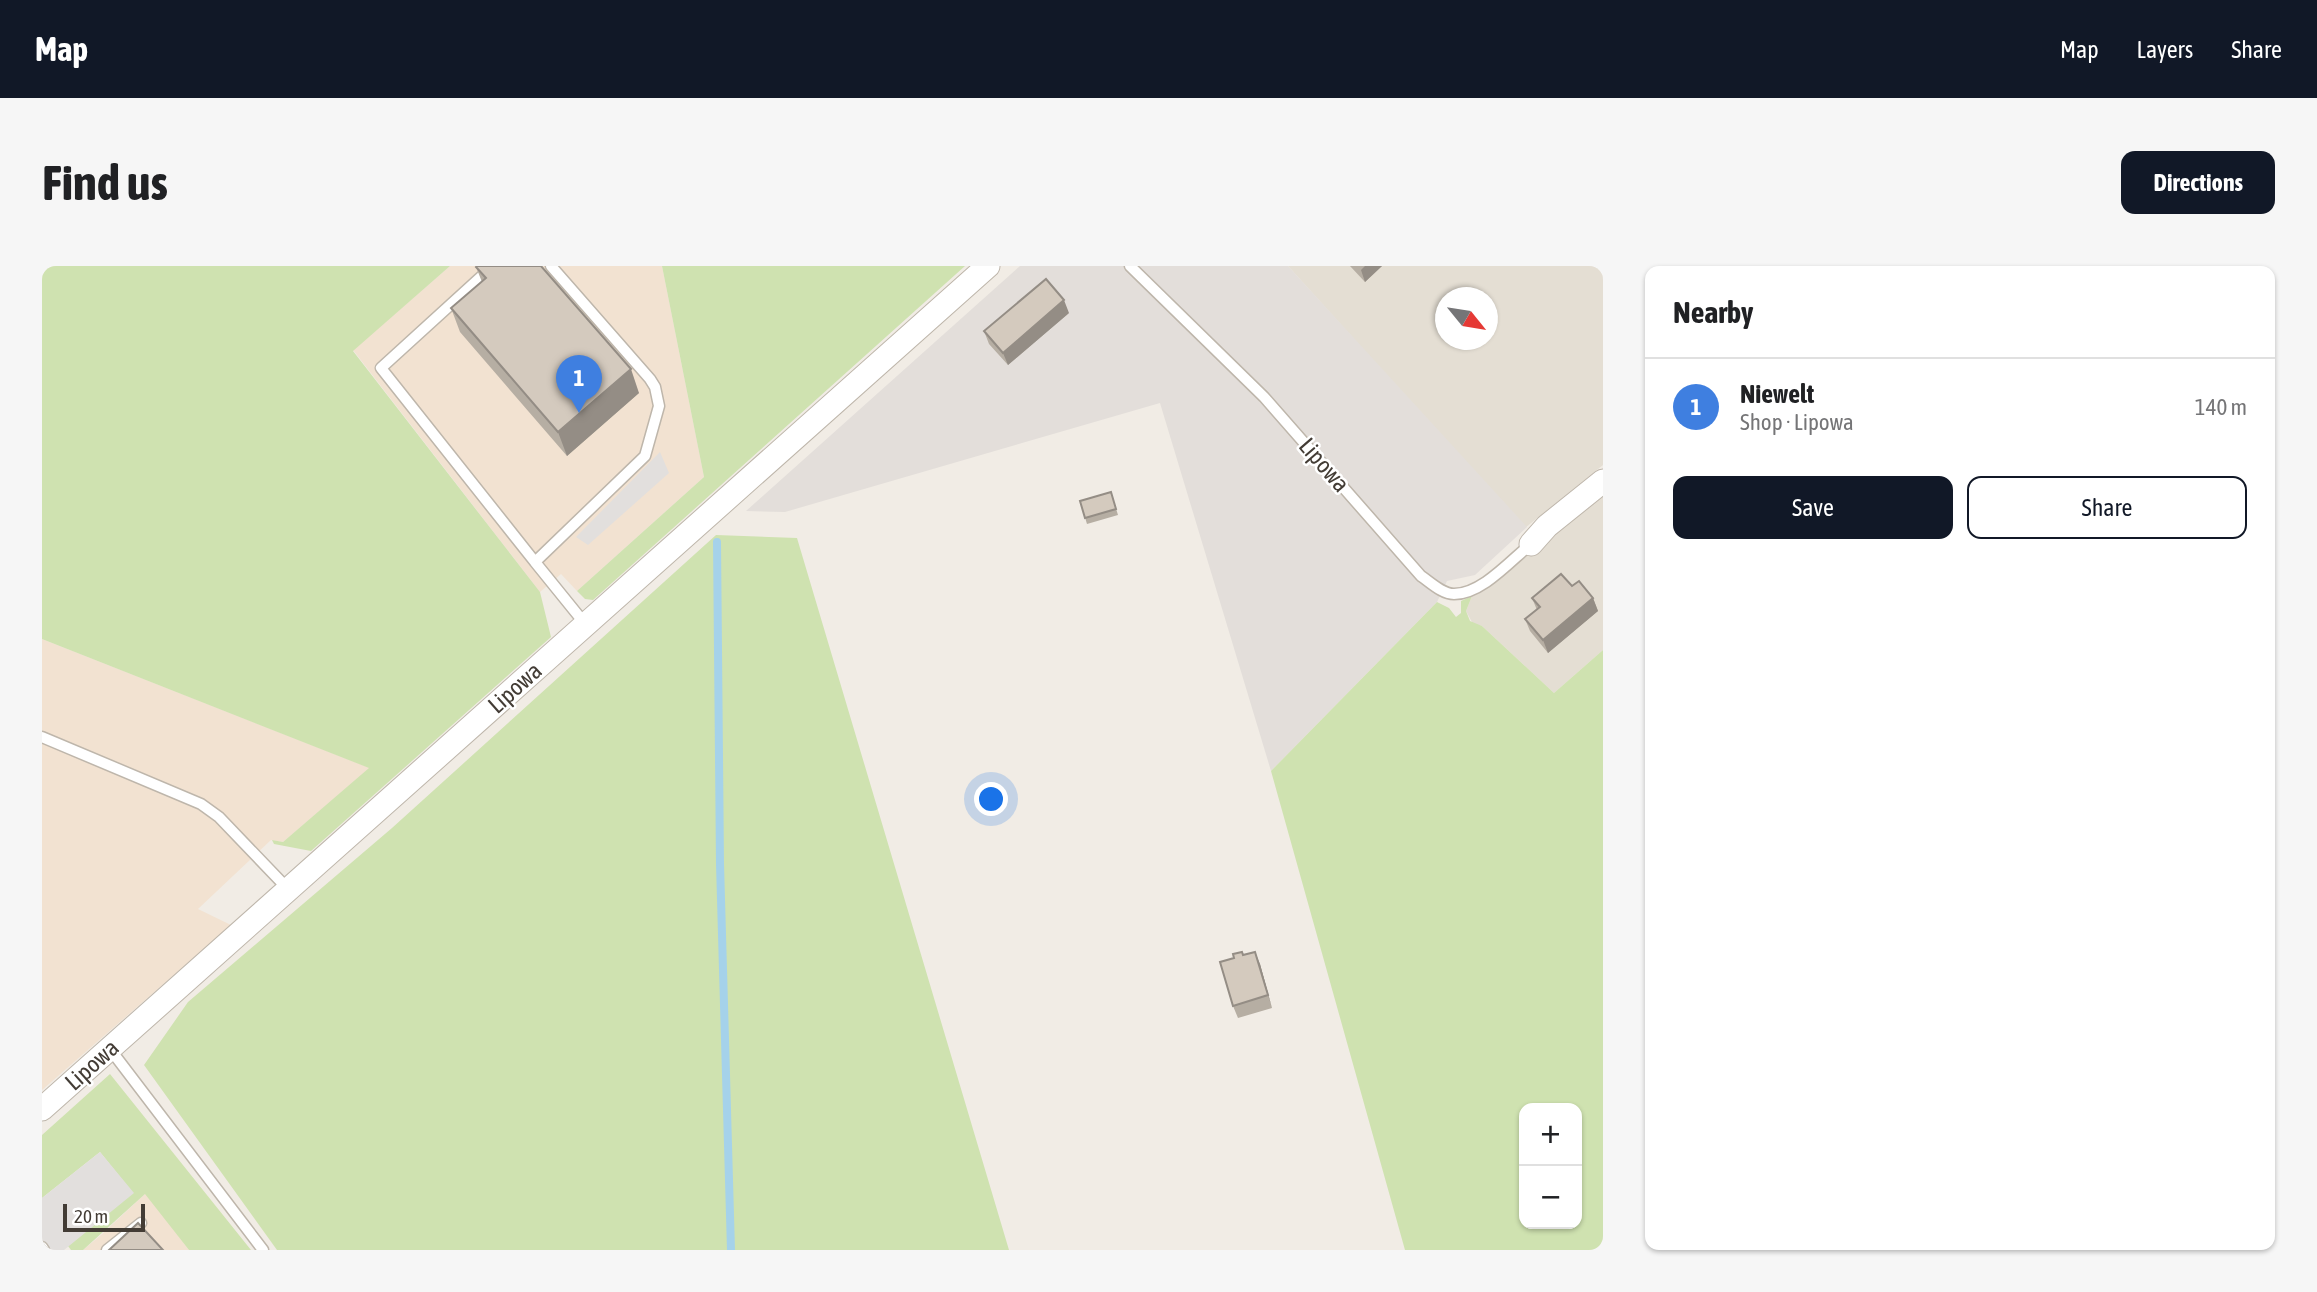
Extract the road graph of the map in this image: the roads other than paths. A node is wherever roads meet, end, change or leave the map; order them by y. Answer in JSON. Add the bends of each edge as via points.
{"nodes":[{"id":1,"x":493,"y":266,"type":"edge"},
{"id":2,"x":551,"y":266,"type":"edge"},
{"id":3,"x":988,"y":266,"type":"edge"},
{"id":4,"x":1130,"y":266,"type":"edge"},
{"id":5,"x":1603,"y":481,"type":"edge"},
{"id":6,"x":1531,"y":544,"type":"joint"},
{"id":7,"x":535,"y":562,"type":"junction"},
{"id":8,"x":586,"y":625,"type":"junction"},
{"id":9,"x":42,"y":737,"type":"edge"},
{"id":10,"x":288,"y":888,"type":"junction"},
{"id":11,"x":110,"y":1049,"type":"junction"},
{"id":12,"x":42,"y":1109,"type":"edge"},
{"id":13,"x":141,"y":1223,"type":"edge"},
{"id":14,"x":107,"y":1250,"type":"edge"},
{"id":15,"x":263,"y":1250,"type":"edge"}],
"edges":[{"from":1,"to":7,"type":"lane","via":[[381,368]]},
{"from":2,"to":7,"type":"lane","via":[[650,379],[659,406],[645,456]]},
{"from":3,"to":8,"type":"street","name":"Lipowa"},
{"from":4,"to":6,"type":"lane","name":"Lipowa","via":[[1264,397],[1421,576],[1440,590],[1453,595],[1471,590]]},
{"from":5,"to":6,"type":"street"},
{"from":7,"to":8,"type":"lane"},
{"from":8,"to":10,"type":"street","name":"Lipowa"},
{"from":9,"to":10,"type":"lane","via":[[201,804]]},
{"from":10,"to":11,"type":"street","name":"Lipowa"},
{"from":11,"to":12,"type":"street","name":"Lipowa"},
{"from":11,"to":15,"type":"lane"},
{"from":13,"to":14,"type":"lane"}]}
